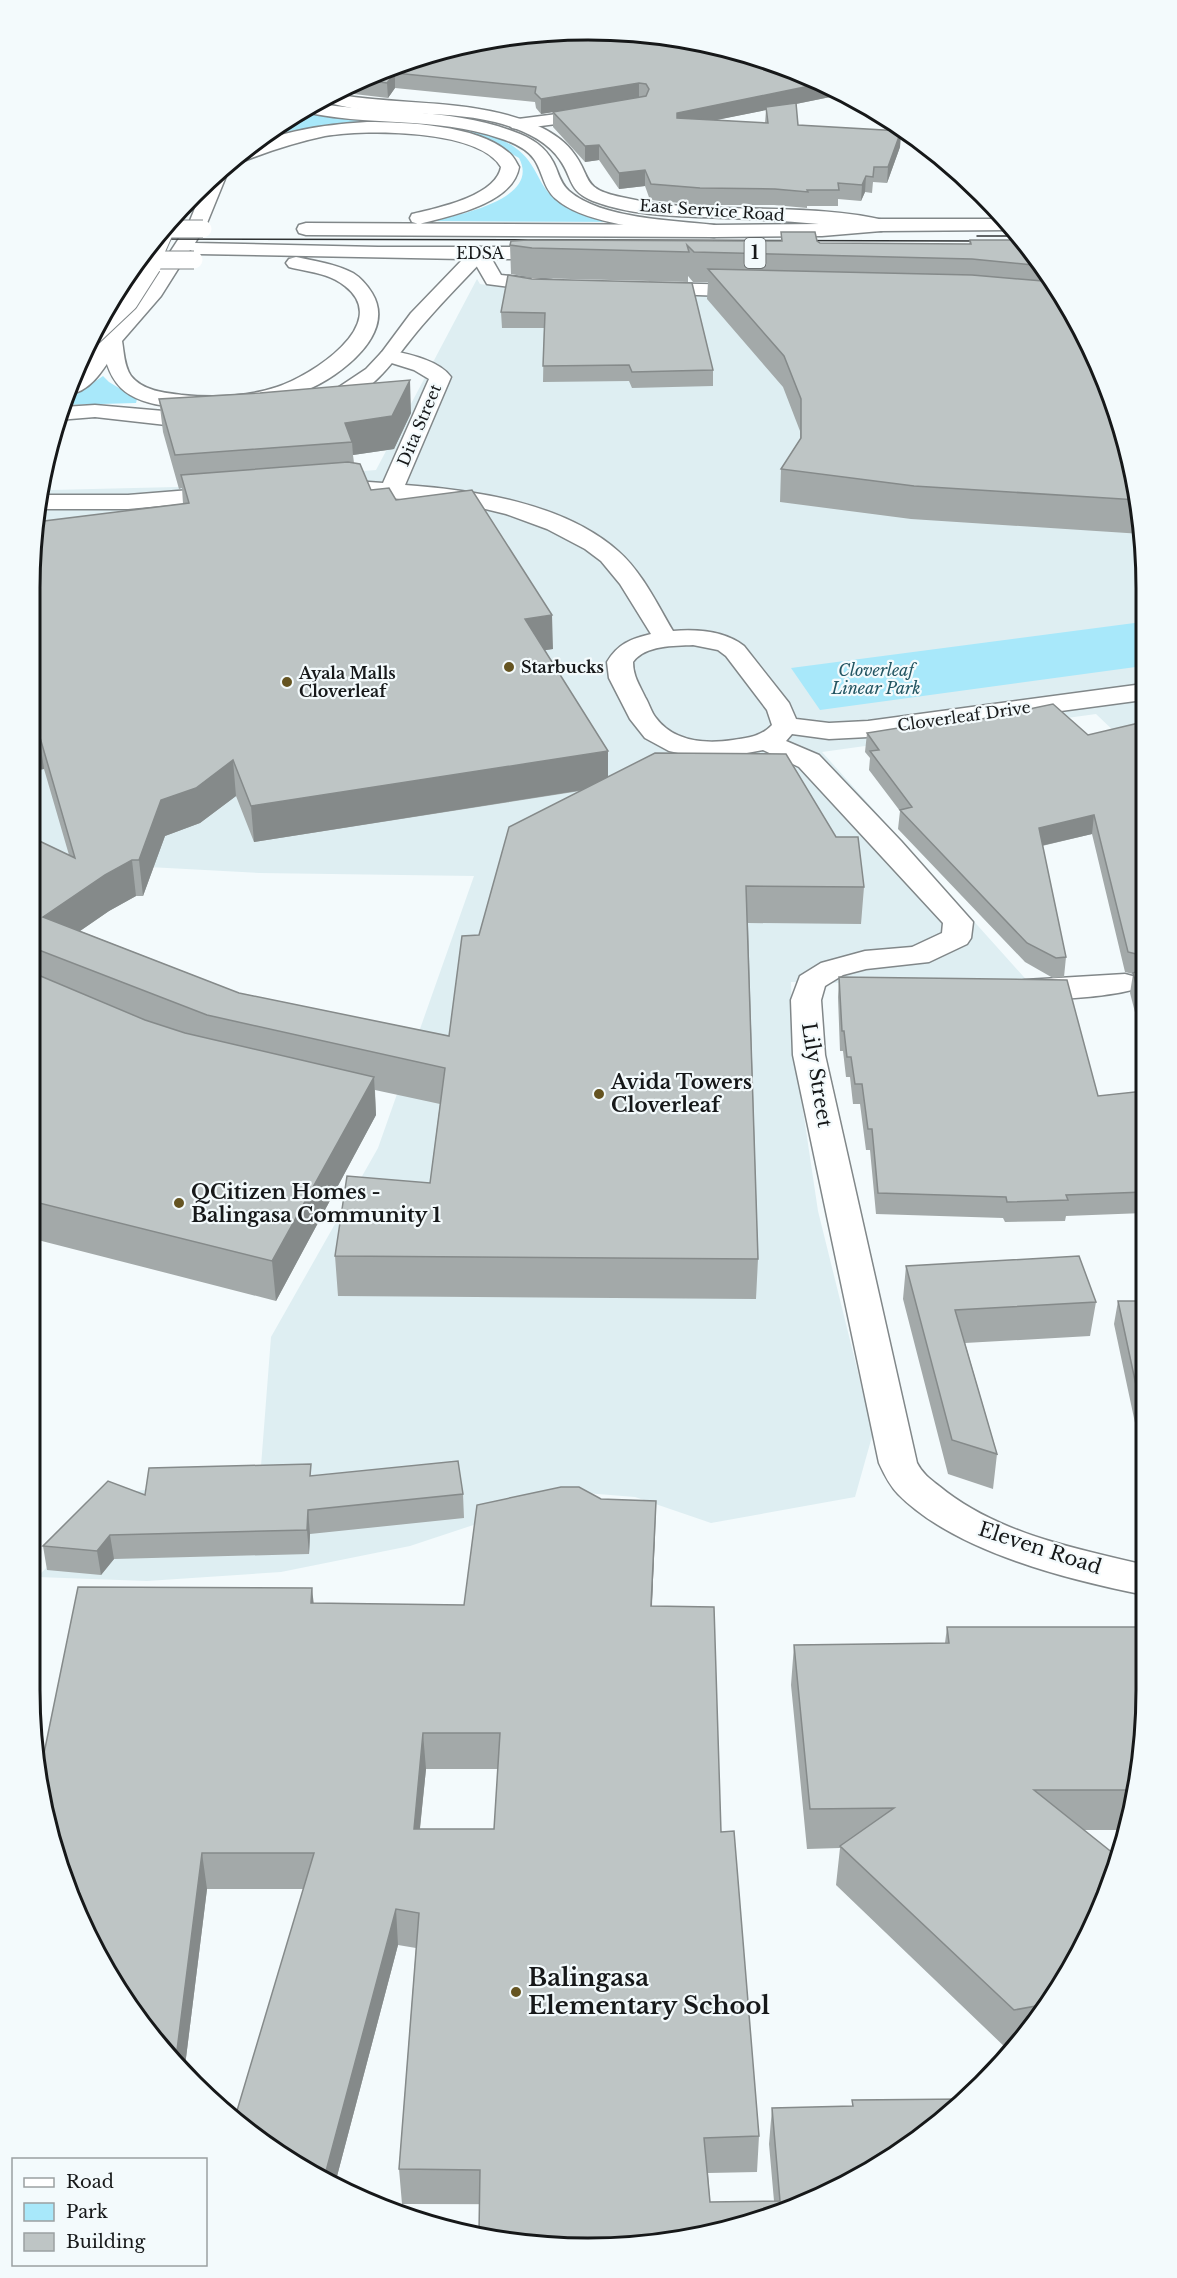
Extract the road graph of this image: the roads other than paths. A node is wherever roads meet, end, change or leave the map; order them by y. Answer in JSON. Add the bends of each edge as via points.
{"nodes":[{"id":1,"x":586,"y":93,"type":"edge"},
{"id":2,"x":341,"y":100,"type":"edge"},
{"id":3,"x":323,"y":109,"type":"edge"},
{"id":4,"x":615,"y":110,"type":"edge"},
{"id":5,"x":589,"y":116,"type":"junction"},
{"id":6,"x":518,"y":124,"type":"junction"},
{"id":7,"x":262,"y":149,"type":"edge"},
{"id":8,"x":211,"y":192,"type":"edge"},
{"id":9,"x":881,"y":225,"type":"junction"},
{"id":10,"x":999,"y":225,"type":"edge"},
{"id":11,"x":177,"y":226,"type":"edge"},
{"id":12,"x":227,"y":229,"type":"dead end"},
{"id":13,"x":286,"y":229,"type":"dead end"},
{"id":14,"x":358,"y":230,"type":"junction"},
{"id":15,"x":714,"y":231,"type":"junction"},
{"id":16,"x":172,"y":233,"type":"edge"},
{"id":17,"x":199,"y":245,"type":"junction"},
{"id":18,"x":160,"y":247,"type":"edge"},
{"id":19,"x":156,"y":252,"type":"edge"},
{"id":20,"x":378,"y":253,"type":"junction"},
{"id":21,"x":479,"y":253,"type":"junction"},
{"id":22,"x":575,"y":253,"type":"dead end"},
{"id":23,"x":153,"y":256,"type":"edge"},
{"id":24,"x":265,"y":259,"type":"junction"},
{"id":25,"x":171,"y":264,"type":"junction"},
{"id":26,"x":567,"y":287,"type":"edge"},
{"id":27,"x":636,"y":288,"type":"edge"},
{"id":28,"x":776,"y":292,"type":"edge"},
{"id":29,"x":102,"y":337,"type":"edge"},
{"id":30,"x":389,"y":356,"type":"junction"},
{"id":31,"x":82,"y":380,"type":"edge"},
{"id":32,"x":70,"y":413,"type":"edge"},
{"id":33,"x":391,"y":491,"type":"junction"},
{"id":34,"x":307,"y":494,"type":"edge"},
{"id":35,"x":48,"y":502,"type":"edge"},
{"id":36,"x":45,"y":514,"type":"edge"},
{"id":37,"x":666,"y":639,"type":"junction"},
{"id":38,"x":1136,"y":693,"type":"edge"},
{"id":39,"x":776,"y":734,"type":"junction"},
{"id":40,"x":1125,"y":983,"type":"dead end"},
{"id":41,"x":810,"y":985,"type":"junction"},
{"id":42,"x":892,"y":986,"type":"edge"},
{"id":43,"x":996,"y":988,"type":"edge"},
{"id":44,"x":910,"y":1485,"type":"joint"},
{"id":45,"x":1136,"y":1578,"type":"edge"}],
"edges":[{"from":1,"to":5,"type":"main road"},
{"from":2,"to":6,"type":"main road","name":"East Service Road","via":[[456,111]]},
{"from":3,"to":15,"type":"main road","via":[[449,121],[493,130],[536,150],[559,192],[573,202],[625,218]]},
{"from":4,"to":5,"type":"main road"},
{"from":5,"to":6,"type":"main road"},
{"from":6,"to":9,"type":"main road","name":"East Service Road","via":[[558,146],[584,189],[609,200],[667,210],[831,218]]},
{"from":7,"to":14,"type":"main road","via":[[308,133],[387,127],[431,131],[468,140],[496,152],[509,166],[505,181],[472,202]]},
{"from":8,"to":25,"type":"main road","via":[[198,223]]},
{"from":9,"to":10,"type":"main road","name":"EDSA","number":"1"},
{"from":9,"to":15,"type":"main road","name":"EDSA","number":"1"},
{"from":11,"to":25,"type":"main road"},
{"from":12,"to":17,"type":"main road","name":"EDSA"},
{"from":13,"to":14,"type":"main road","name":"EDSA","number":"1"},
{"from":14,"to":15,"type":"main road","name":"EDSA","number":"1"},
{"from":16,"to":17,"type":"main road","name":"EDSA","bridge":true},
{"from":17,"to":18,"type":"main road","name":"EDSA"},
{"from":17,"to":20,"type":"main road","name":"EDSA"},
{"from":17,"to":23,"type":"main road","bridge":true},
{"from":17,"to":24,"type":"main road"},
{"from":19,"to":29,"type":"main road","bridge":true},
{"from":20,"to":21,"type":"main road","name":"EDSA"},
{"from":20,"to":24,"type":"main road"},
{"from":21,"to":22,"type":"main road","name":"EDSA"},
{"from":21,"to":26,"type":"main road","via":[[494,280]]},
{"from":21,"to":30,"type":"main road","via":[[410,325]]},
{"from":24,"to":29,"type":"main road","via":[[332,272],[353,282],[365,297],[368,316],[355,346],[314,380],[252,399],[196,403],[165,400],[141,393],[126,383]]},
{"from":25,"to":29,"type":"main road","via":[[154,292]]},
{"from":27,"to":28,"type":"main road"},
{"from":29,"to":31,"type":"main road"},
{"from":30,"to":32,"type":"main road","via":[[353,389],[291,412],[198,421],[95,411]]},
{"from":30,"to":33,"type":"main road","name":"Dita Street","via":[[440,377]]},
{"from":33,"to":34,"type":"main road"},
{"from":33,"to":37,"type":"main road","via":[[452,495],[485,502],[555,524],[586,539],[620,568]]},
{"from":35,"to":36,"type":"main road","via":[[245,499],[131,516]]},
{"from":37,"to":39,"type":"main road","name":"Cloverleaf Drive","via":[[693,637],[726,644],[780,709]]},
{"from":37,"to":39,"type":"main road","name":"Cloverleaf Drive","via":[[635,646],[623,658],[620,672],[646,723],[664,738],[691,749],[736,749]]},
{"from":38,"to":39,"type":"main road","name":"Cloverleaf Drive","via":[[868,729]]},
{"from":39,"to":41,"type":"main road","via":[[809,761],[958,922],[956,938],[918,957],[866,960],[832,969]]},
{"from":40,"to":43,"type":"main road","via":[[1054,989]]},
{"from":41,"to":42,"type":"main road"},
{"from":41,"to":44,"type":"main road","name":"Lily Street","via":[[806,1000],[809,1055],[898,1463]]},
{"from":44,"to":45,"type":"main road","name":"Eleven Road","via":[[958,1519],[997,1537],[1054,1557]]}]}
